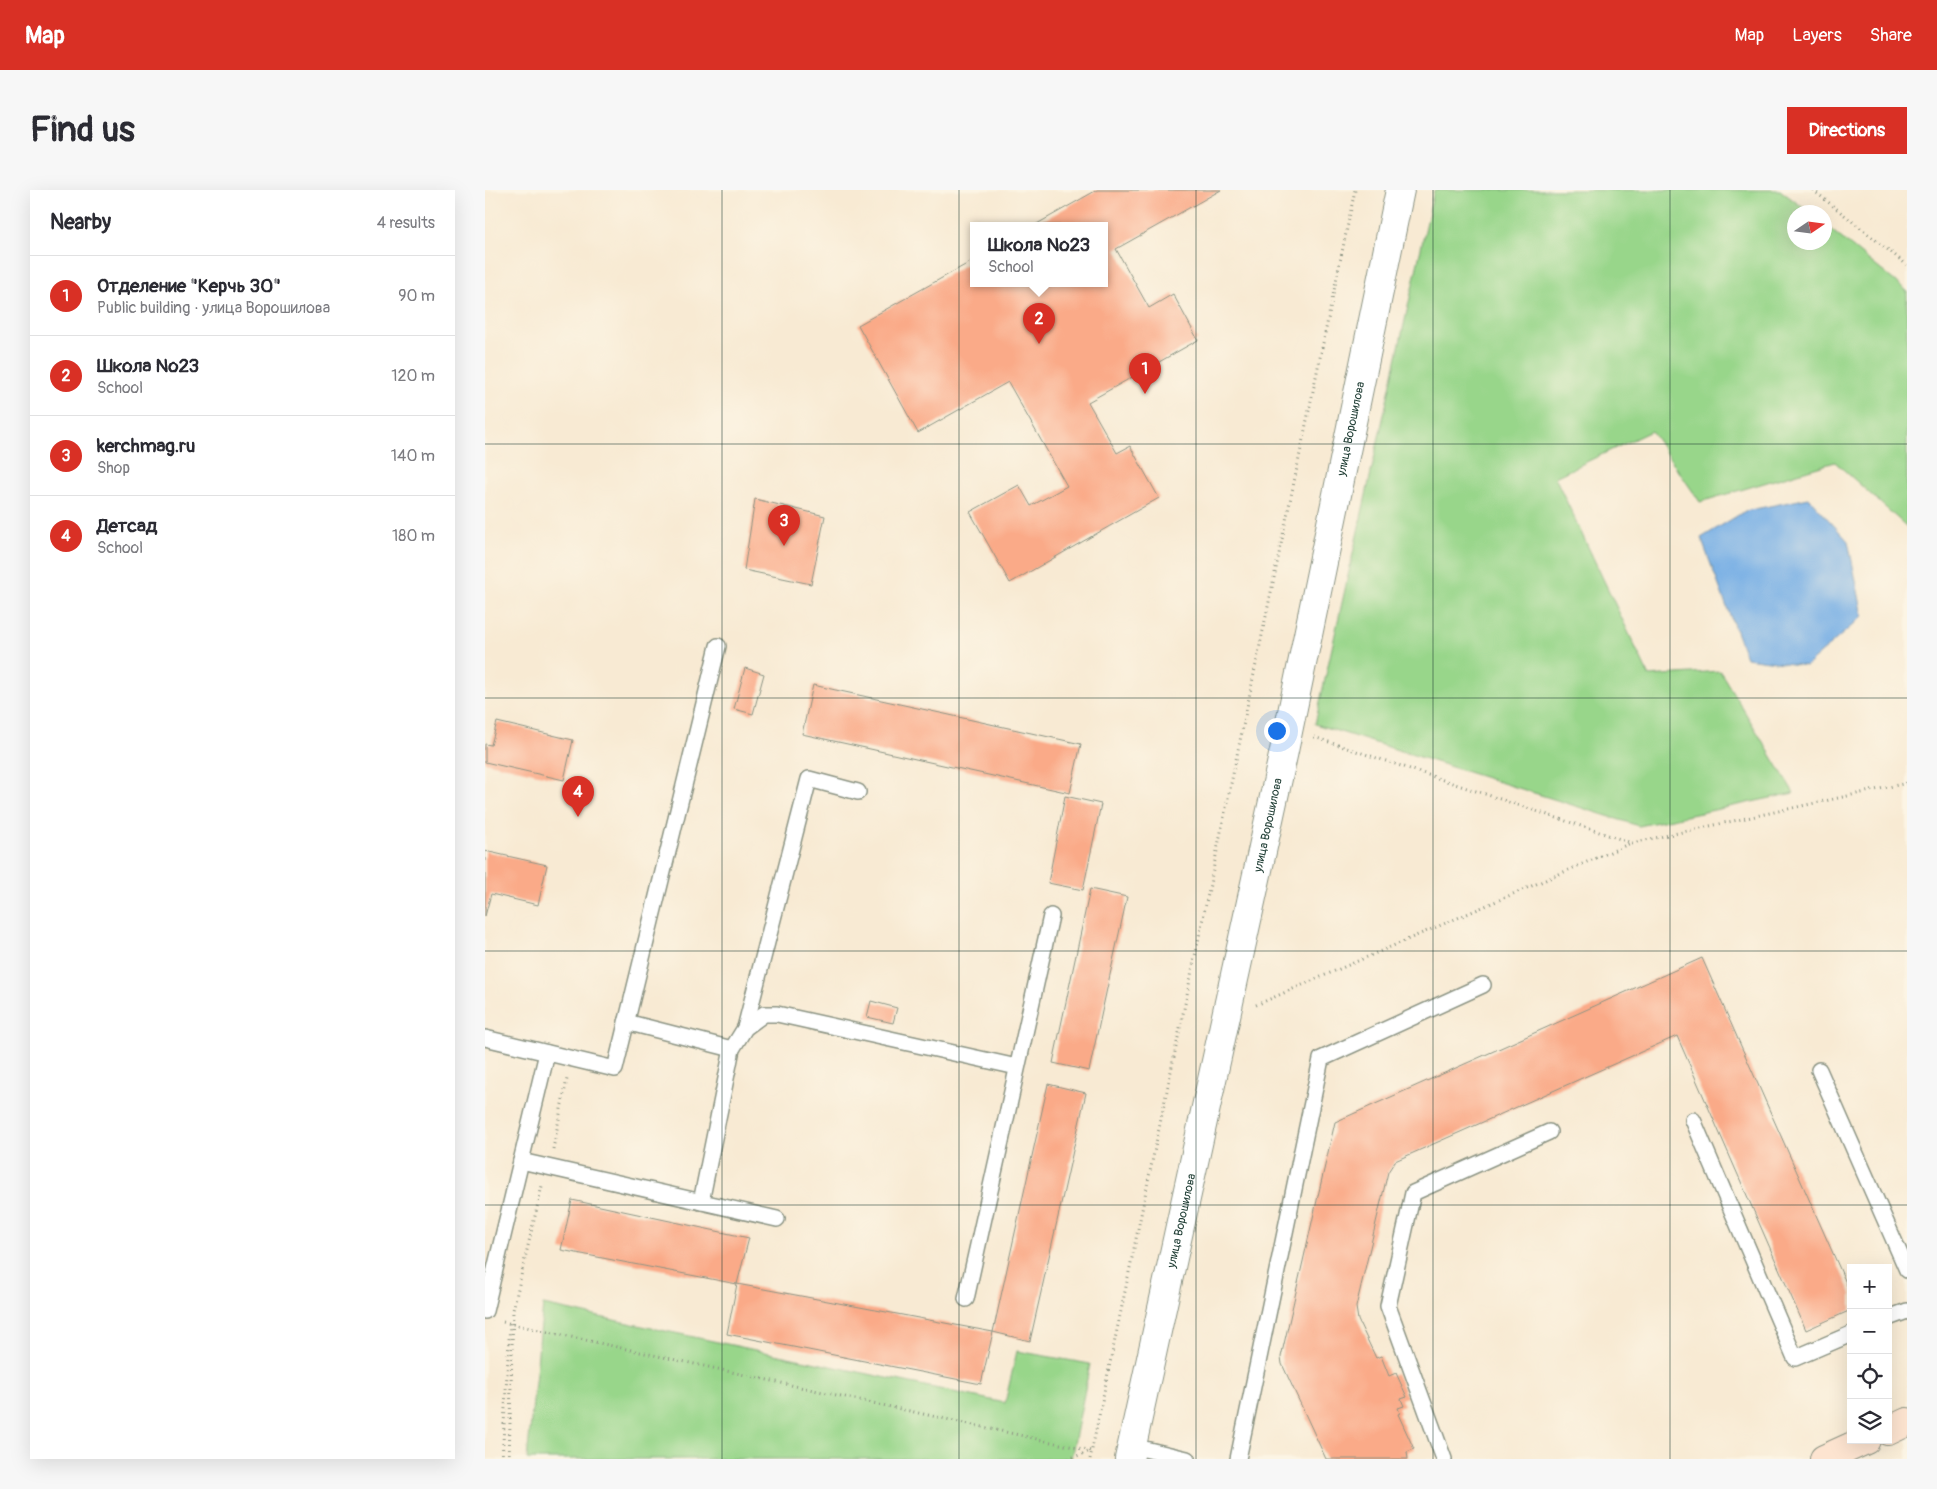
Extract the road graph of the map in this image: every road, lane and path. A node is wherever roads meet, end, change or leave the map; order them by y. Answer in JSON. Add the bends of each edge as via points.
{"nodes":[{"id":1,"x":1355,"y":190,"type":"edge"},
{"id":2,"x":1400,"y":190,"type":"edge"},
{"id":3,"x":1813,"y":190,"type":"edge"},
{"id":4,"x":1907,"y":265,"type":"edge"},
{"id":5,"x":718,"y":646,"type":"dead end"},
{"id":6,"x":1289,"y":729,"type":"junction"},
{"id":7,"x":1907,"y":783,"type":"edge"},
{"id":8,"x":858,"y":792,"type":"dead end"},
{"id":9,"x":1633,"y":843,"type":"junction"},
{"id":10,"x":1051,"y":916,"type":"dead end"},
{"id":11,"x":1483,"y":985,"type":"dead end"},
{"id":12,"x":1256,"y":1006,"type":"dead end"},
{"id":13,"x":626,"y":1022,"type":"junction"},
{"id":14,"x":745,"y":1028,"type":"junction"},
{"id":15,"x":485,"y":1038,"type":"edge"},
{"id":16,"x":732,"y":1049,"type":"junction"},
{"id":17,"x":547,"y":1053,"type":"junction"},
{"id":18,"x":1017,"y":1067,"type":"junction"},
{"id":19,"x":1819,"y":1070,"type":"dead end"},
{"id":20,"x":1693,"y":1120,"type":"dead end"},
{"id":21,"x":1549,"y":1132,"type":"dead end"},
{"id":22,"x":521,"y":1161,"type":"junction"},
{"id":23,"x":701,"y":1202,"type":"junction"},
{"id":24,"x":777,"y":1219,"type":"dead end"},
{"id":25,"x":1907,"y":1270,"type":"edge"},
{"id":26,"x":966,"y":1299,"type":"dead end"},
{"id":27,"x":1907,"y":1310,"type":"edge"},
{"id":28,"x":485,"y":1311,"type":"edge"},
{"id":29,"x":1892,"y":1316,"type":"edge"},
{"id":30,"x":501,"y":1322,"type":"dead end"},
{"id":31,"x":510,"y":1323,"type":"junction"},
{"id":32,"x":1847,"y":1336,"type":"edge"},
{"id":33,"x":1907,"y":1422,"type":"edge"},
{"id":34,"x":1892,"y":1429,"type":"edge"},
{"id":35,"x":1857,"y":1444,"type":"edge"},
{"id":36,"x":1092,"y":1451,"type":"junction"},
{"id":37,"x":1130,"y":1452,"type":"edge"},
{"id":38,"x":502,"y":1459,"type":"edge"},
{"id":39,"x":1068,"y":1459,"type":"edge"},
{"id":40,"x":1090,"y":1459,"type":"edge"},
{"id":41,"x":1187,"y":1459,"type":"edge"},
{"id":42,"x":1237,"y":1459,"type":"edge"},
{"id":43,"x":1444,"y":1459,"type":"edge"},
{"id":44,"x":1824,"y":1459,"type":"edge"}],
"edges":[{"from":1,"to":36,"type":"path"},
{"from":2,"to":6,"type":"street","name":"улица Ворошилова"},
{"from":3,"to":4,"type":"path"},
{"from":5,"to":13,"type":"lane"},
{"from":6,"to":9,"type":"path"},
{"from":6,"to":37,"type":"street","name":"улица Ворошилова"},
{"from":7,"to":9,"type":"path"},
{"from":8,"to":14,"type":"lane","via":[[809,779]]},
{"from":9,"to":12,"type":"path"},
{"from":10,"to":18,"type":"lane"},
{"from":11,"to":42,"type":"lane","via":[[1321,1059]]},
{"from":13,"to":16,"type":"lane"},
{"from":13,"to":17,"type":"lane","via":[[615,1069]]},
{"from":14,"to":16,"type":"lane"},
{"from":14,"to":18,"type":"lane","via":[[764,1014],[777,1014]]},
{"from":15,"to":17,"type":"lane"},
{"from":16,"to":23,"type":"lane"},
{"from":17,"to":22,"type":"lane"},
{"from":18,"to":26,"type":"lane"},
{"from":19,"to":25,"type":"lane"},
{"from":20,"to":32,"type":"lane","via":[[1795,1358]]},
{"from":21,"to":43,"type":"lane","via":[[1413,1193],[1388,1306]]},
{"from":22,"to":23,"type":"lane"},
{"from":22,"to":28,"type":"lane"},
{"from":23,"to":24,"type":"lane"},
{"from":27,"to":29,"type":"lane"},
{"from":30,"to":31,"type":"path"},
{"from":31,"to":36,"type":"path"},
{"from":31,"to":38,"type":"path"},
{"from":33,"to":34,"type":"main road"},
{"from":35,"to":44,"type":"main road"},
{"from":36,"to":39,"type":"path"},
{"from":36,"to":40,"type":"path"},
{"from":37,"to":41,"type":"lane"}]}
